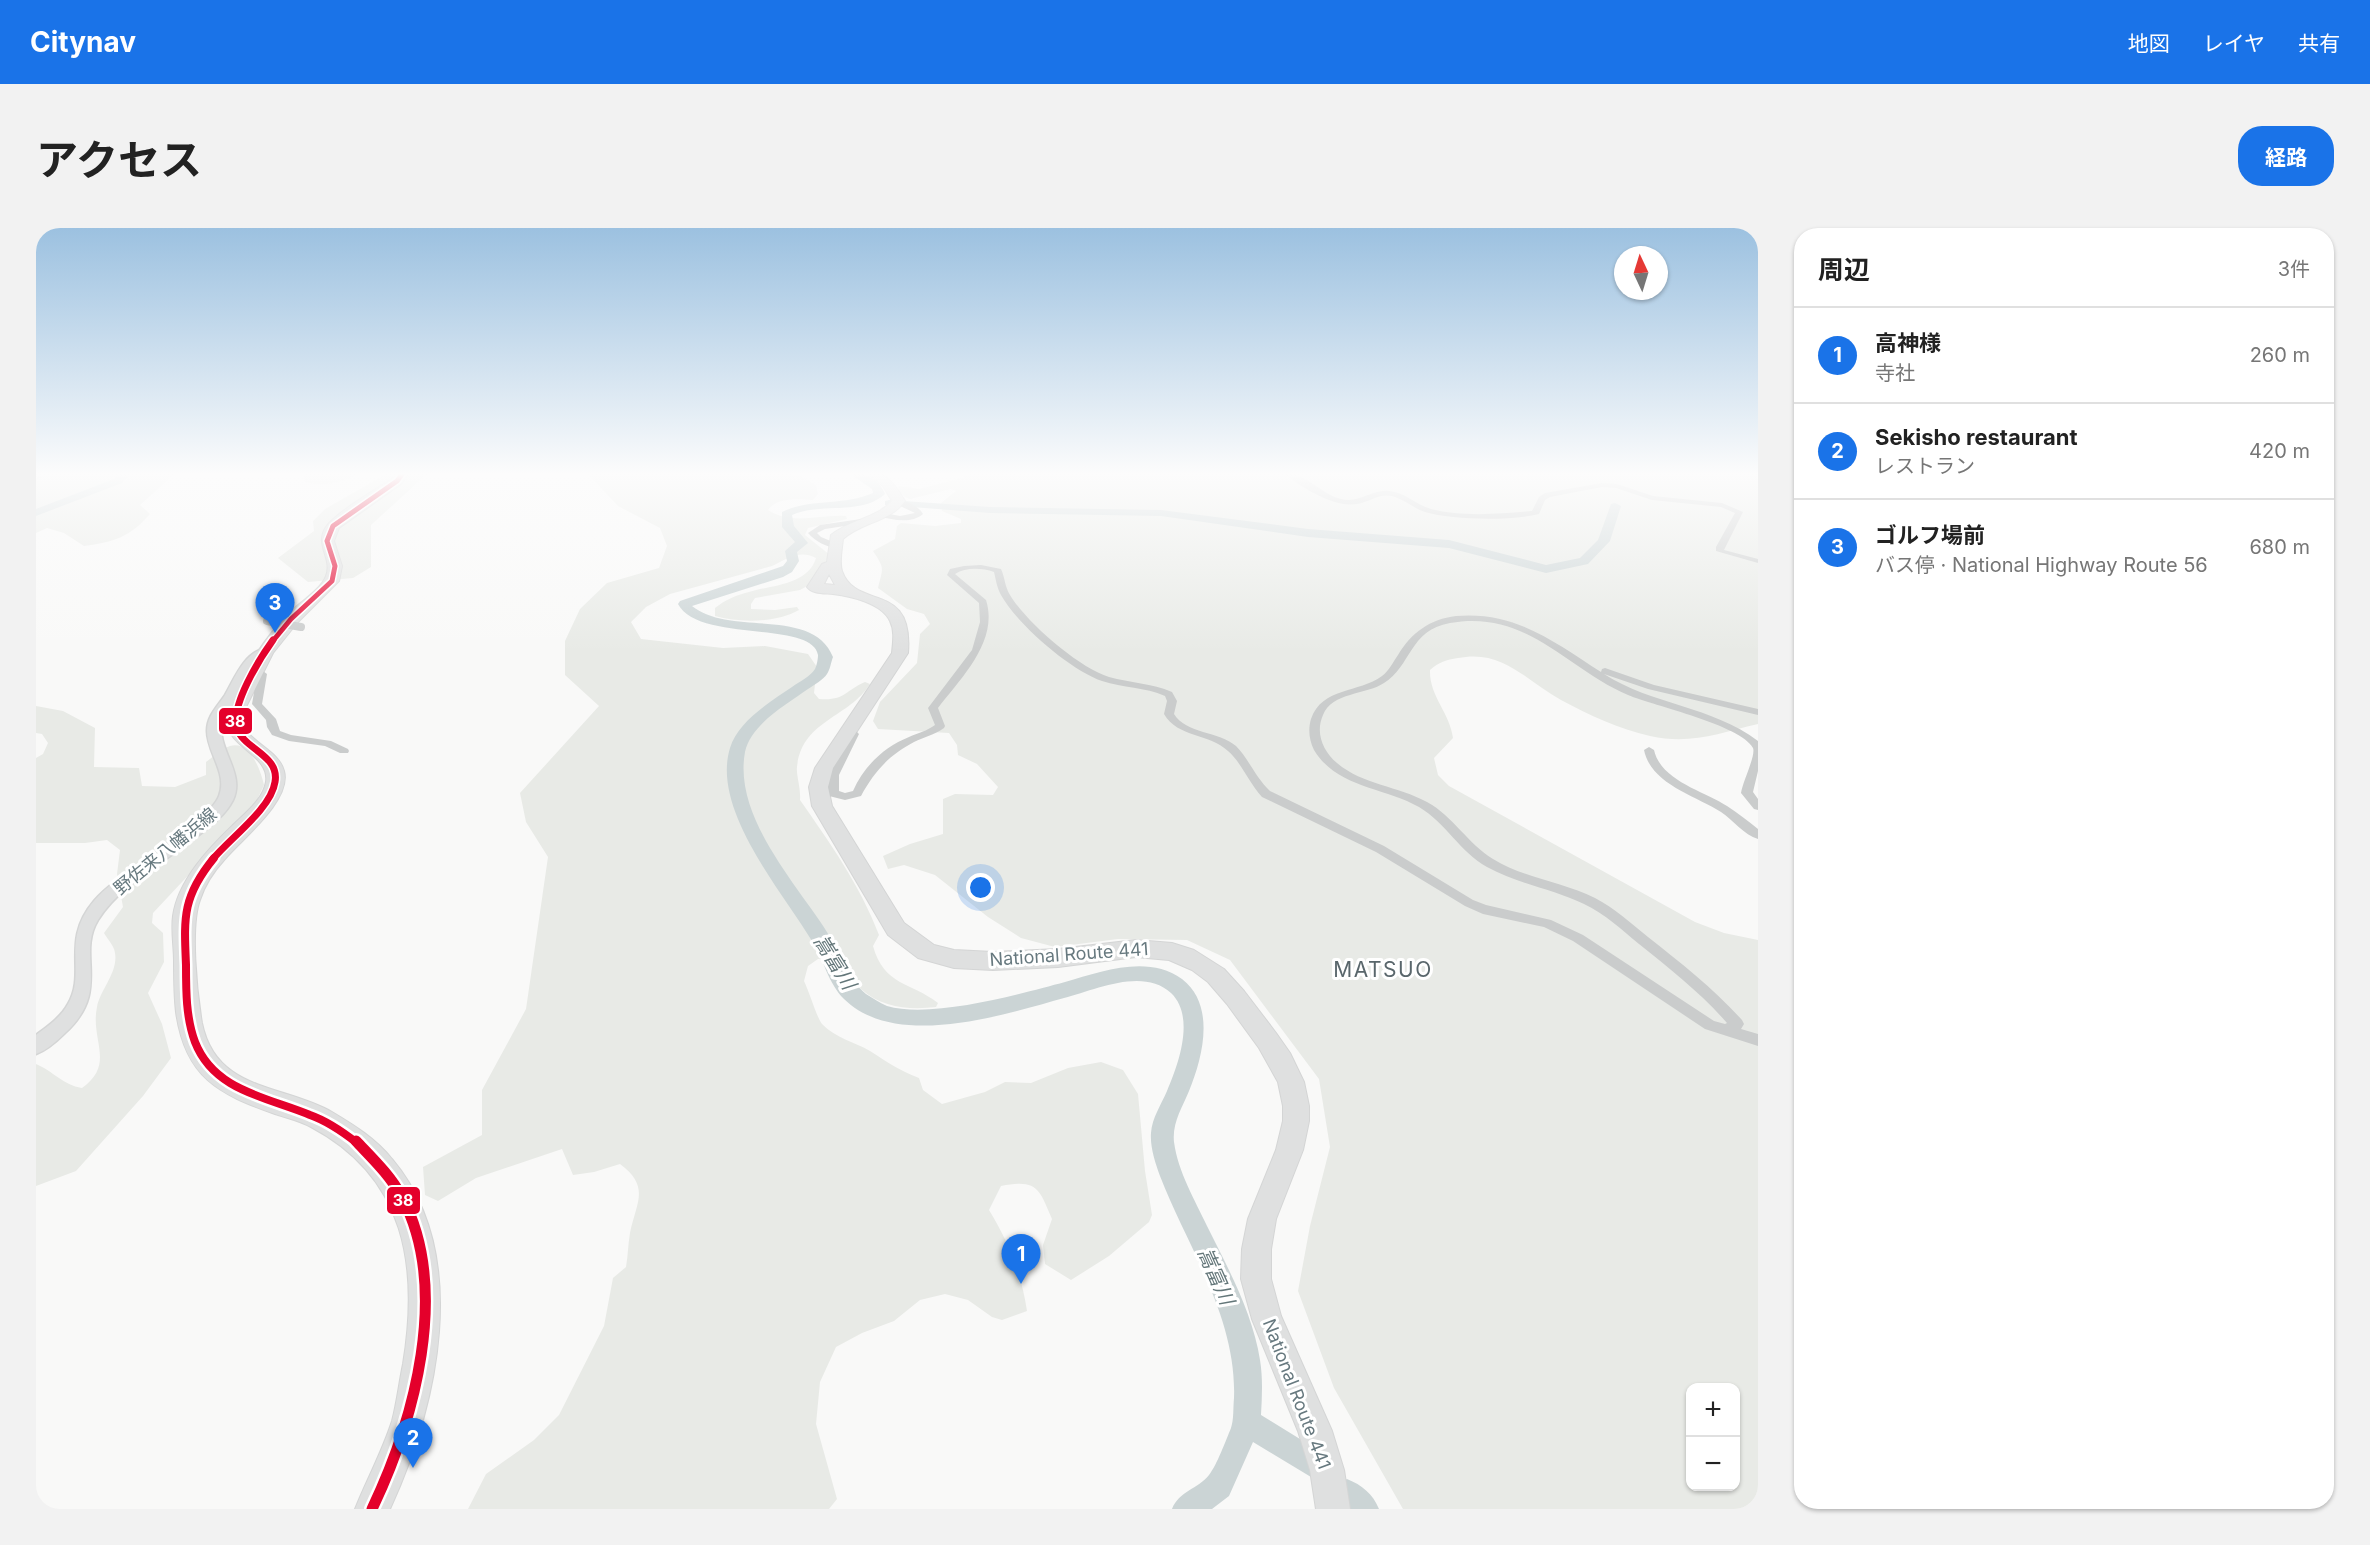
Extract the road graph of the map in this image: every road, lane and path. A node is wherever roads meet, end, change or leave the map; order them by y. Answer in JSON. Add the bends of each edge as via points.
{"nodes":[{"id":1,"x":328,"y":533,"type":"edge"},
{"id":2,"x":841,"y":533,"type":"edge"},
{"id":3,"x":1730,"y":533,"type":"edge"},
{"id":4,"x":1758,"y":561,"type":"edge"},
{"id":5,"x":267,"y":621,"type":"dead end"},
{"id":6,"x":301,"y":627,"type":"dead end"},
{"id":7,"x":260,"y":661,"type":"junction"},
{"id":8,"x":1584,"y":664,"type":"junction"},
{"id":9,"x":1758,"y":712,"type":"edge"},
{"id":10,"x":850,"y":731,"type":"junction"},
{"id":11,"x":1649,"y":750,"type":"dead end"},
{"id":12,"x":344,"y":751,"type":"dead end"},
{"id":13,"x":1758,"y":752,"type":"edge"},
{"id":14,"x":1758,"y":757,"type":"edge"},
{"id":15,"x":1748,"y":783,"type":"junction"},
{"id":16,"x":1758,"y":790,"type":"edge"},
{"id":17,"x":1758,"y":806,"type":"edge"},
{"id":18,"x":1758,"y":835,"type":"edge"},
{"id":19,"x":1728,"y":1029,"type":"junction"},
{"id":20,"x":1758,"y":1040,"type":"edge"},
{"id":21,"x":36,"y":1046,"type":"edge"},
{"id":22,"x":372,"y":1509,"type":"edge"},
{"id":23,"x":1333,"y":1509,"type":"edge"}],
"edges":[{"from":1,"to":7,"type":"highway","via":[[325,543],[336,565],[332,581],[280,632]]},
{"from":2,"to":10,"type":"highway","name":"National Route 441","via":[[836,538],[835,555],[840,580],[894,614],[902,626],[903,640],[900,653]]},
{"from":3,"to":4,"type":"street","via":[[1720,551]]},
{"from":5,"to":6,"type":"street","bridge":true},
{"from":7,"to":12,"type":"street","via":[[257,704],[271,719],[276,733],[327,742]]},
{"from":7,"to":21,"type":"main road","name":"野佐来八幡浜線","via":[[256,657],[239,677],[215,720],[214,731],[230,784],[224,801],[204,824],[120,887],[91,917],[84,935],[78,1004],[70,1017]]},
{"from":7,"to":22,"type":"highway","via":[[234,721],[238,733],[274,766],[277,778],[272,794],[259,811],[206,866],[193,886],[184,915],[188,1002],[194,1038],[208,1067],[227,1082],[319,1119],[358,1142],[389,1173],[415,1224],[425,1283],[424,1339],[406,1429]]},
{"from":8,"to":9,"type":"street","via":[[1651,687]]},
{"from":8,"to":13,"type":"street","via":[[1634,693],[1720,721],[1758,746]]},
{"from":8,"to":19,"type":"street","via":[[1550,639],[1513,625],[1443,619],[1418,635],[1386,678],[1324,703],[1317,712],[1316,742],[1322,755],[1335,767],[1436,813],[1473,853],[1491,864],[1592,903],[1622,923],[1729,1014],[1737,1024]]},
{"from":10,"to":19,"type":"street","via":[[854,734],[832,783],[833,793],[847,797],[857,793],[872,767],[910,740],[940,726],[933,708],[977,650],[984,622],[983,602],[951,575],[961,568],[991,568],[998,571],[1010,603],[1041,635],[1101,677],[1159,688],[1169,694],[1173,721],[1233,749],[1266,794],[1380,849],[1469,903],[1547,923],[1578,938],[1683,1009],[1710,1025]]},
{"from":10,"to":23,"type":"highway","name":"National Route 441","via":[[824,768],[818,793],[896,929],[912,944],[936,956],[962,960],[1072,957],[1151,947],[1177,952],[1202,965],[1227,987],[1280,1057],[1296,1106],[1294,1140],[1262,1220],[1256,1280],[1268,1320],[1325,1459]]},
{"from":11,"to":18,"type":"street","via":[[1654,765],[1663,773],[1723,808]]},
{"from":14,"to":15,"type":"street"},
{"from":15,"to":16,"type":"street"},
{"from":15,"to":17,"type":"street","via":[[1747,793]]},
{"from":19,"to":20,"type":"street"}]}
